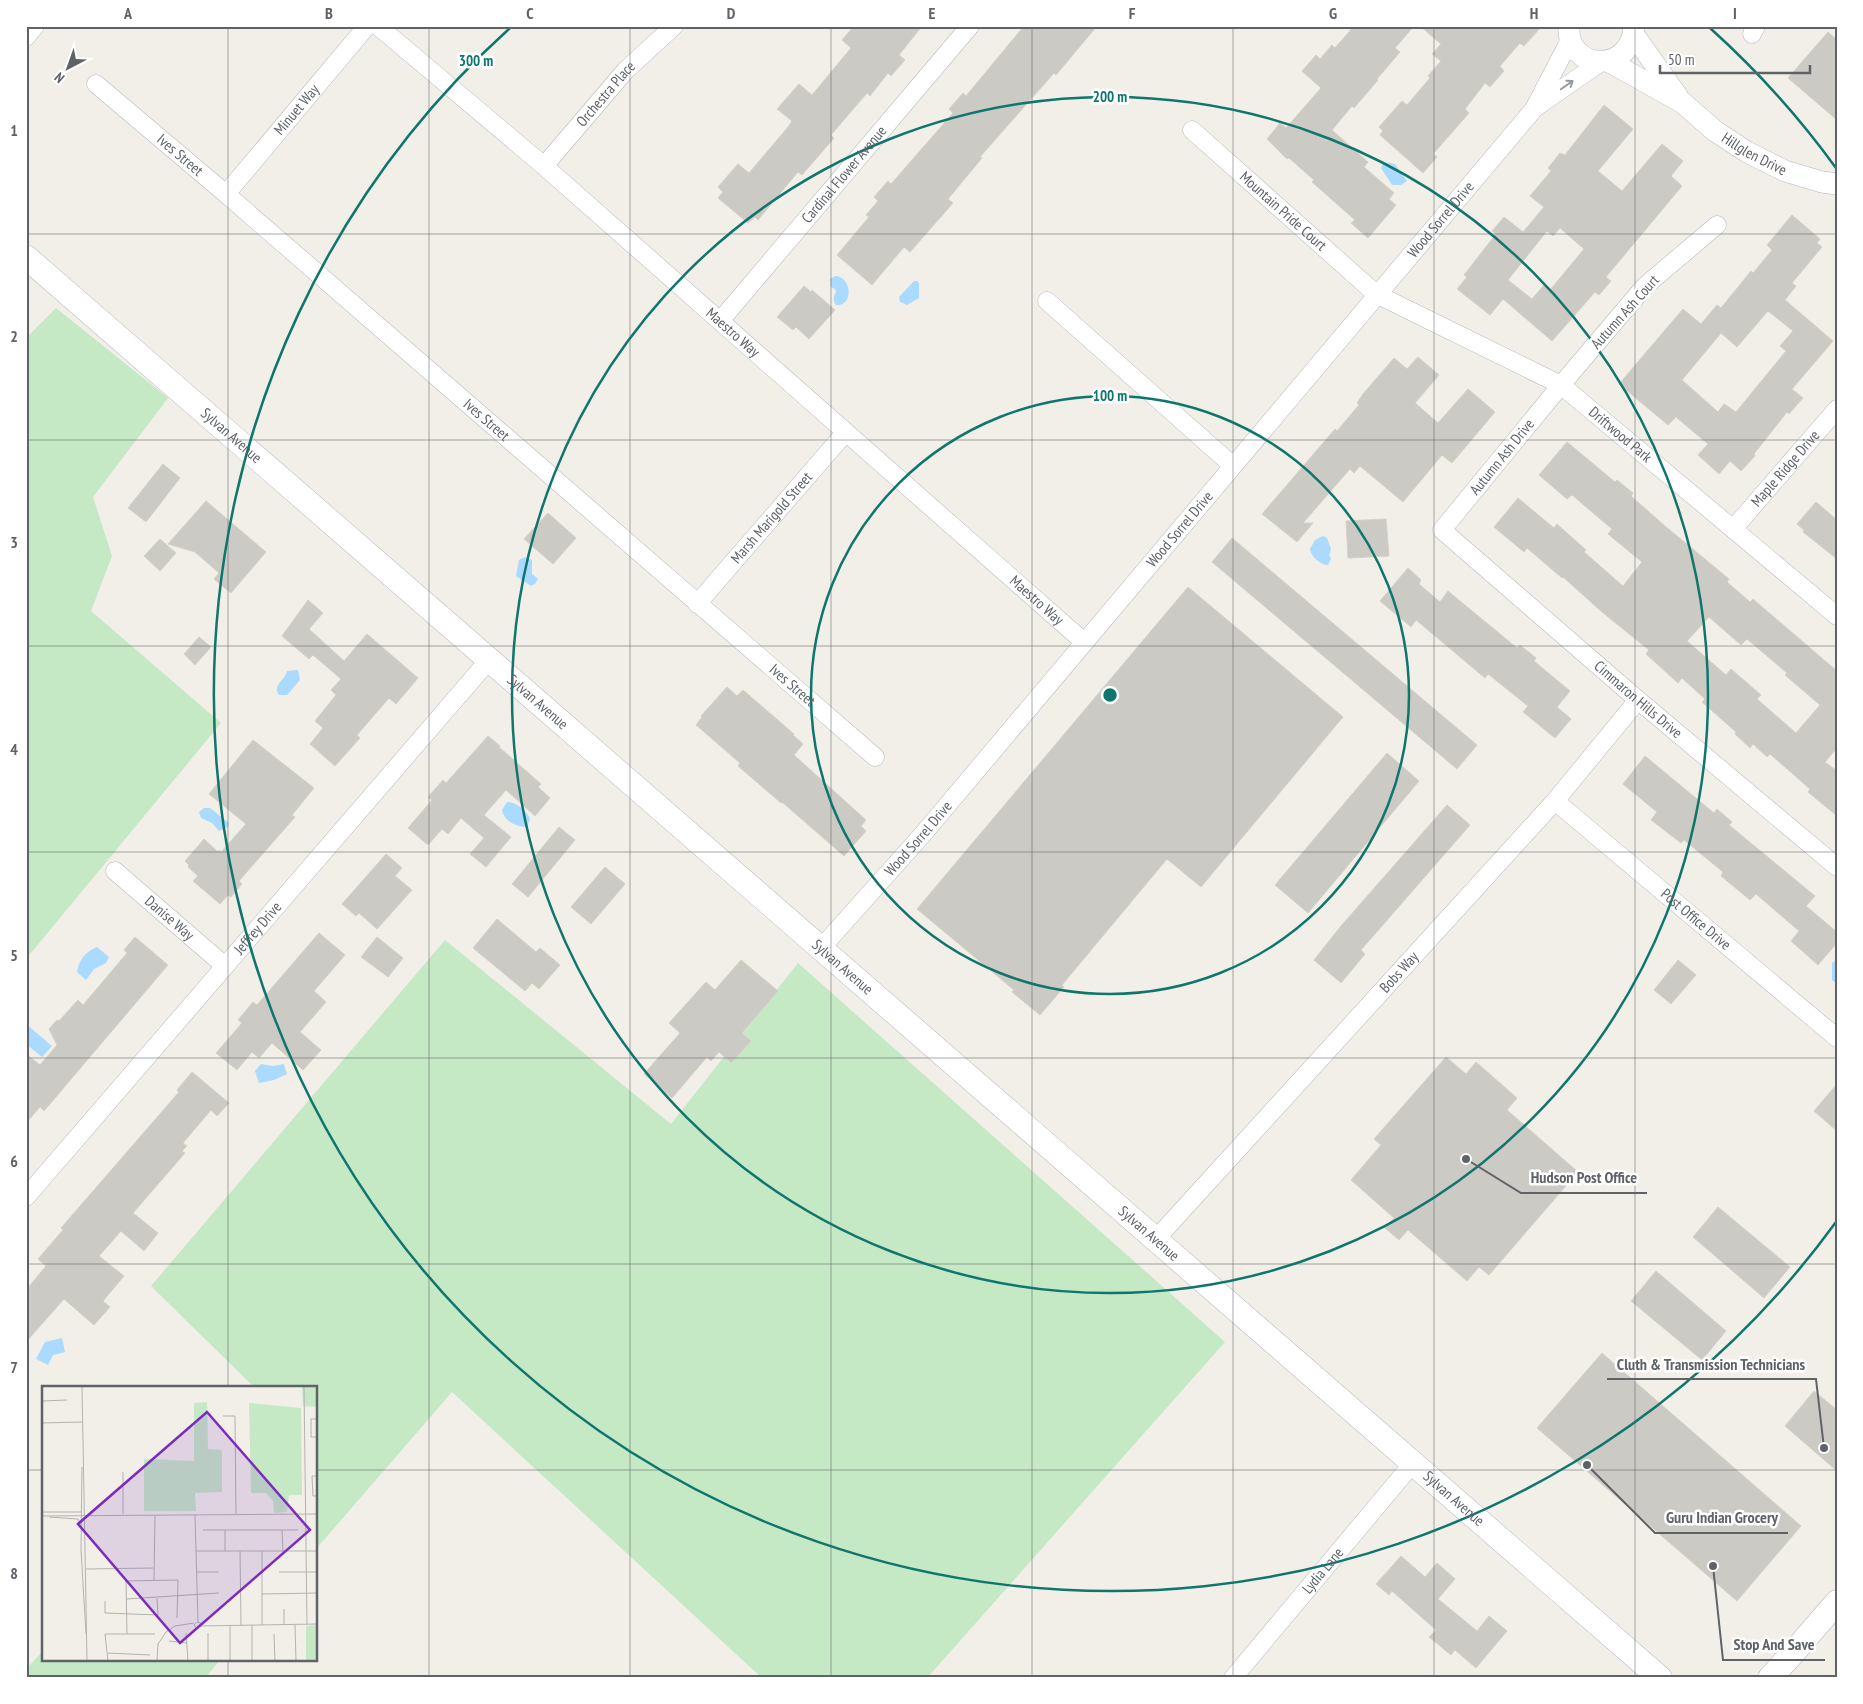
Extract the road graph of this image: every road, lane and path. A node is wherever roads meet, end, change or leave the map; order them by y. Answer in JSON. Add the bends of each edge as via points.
{"nodes":[{"id":1,"x":35,"y":26,"type":"edge"},
{"id":2,"x":367,"y":26,"type":"edge"},
{"id":3,"x":378,"y":26,"type":"edge"},
{"id":4,"x":674,"y":26,"type":"edge"},
{"id":5,"x":970,"y":26,"type":"edge"},
{"id":6,"x":1634,"y":30,"type":"edge"},
{"id":7,"x":1570,"y":33,"type":"edge"},
{"id":8,"x":26,"y":37,"type":"edge"},
{"id":9,"x":1604,"y":62,"type":"junction"},
{"id":10,"x":96,"y":84,"type":"dead end"},
{"id":11,"x":1683,"y":103,"type":"junction"},
{"id":12,"x":1534,"y":109,"type":"junction"},
{"id":13,"x":1192,"y":130,"type":"dead end"},
{"id":14,"x":544,"y":166,"type":"junction"},
{"id":15,"x":1837,"y":184,"type":"edge"},
{"id":16,"x":226,"y":194,"type":"junction"},
{"id":17,"x":1717,"y":225,"type":"dead end"},
{"id":18,"x":26,"y":257,"type":"edge"},
{"id":19,"x":1376,"y":294,"type":"junction"},
{"id":20,"x":1047,"y":301,"type":"dead end"},
{"id":21,"x":720,"y":321,"type":"junction"},
{"id":22,"x":1561,"y":385,"type":"junction"},
{"id":23,"x":1837,"y":408,"type":"edge"},
{"id":24,"x":845,"y":433,"type":"junction"},
{"id":25,"x":1232,"y":465,"type":"junction"},
{"id":26,"x":1733,"y":529,"type":"junction"},
{"id":27,"x":1442,"y":530,"type":"joint"},
{"id":28,"x":697,"y":604,"type":"junction"},
{"id":29,"x":1837,"y":616,"type":"edge"},
{"id":30,"x":1084,"y":642,"type":"junction"},
{"id":31,"x":489,"y":660,"type":"junction"},
{"id":32,"x":1638,"y":700,"type":"junction"},
{"id":33,"x":875,"y":757,"type":"dead end"},
{"id":34,"x":1555,"y":801,"type":"junction"},
{"id":35,"x":1837,"y":867,"type":"edge"},
{"id":36,"x":115,"y":871,"type":"dead end"},
{"id":37,"x":822,"y":948,"type":"junction"},
{"id":38,"x":225,"y":966,"type":"junction"},
{"id":39,"x":1837,"y":1038,"type":"edge"},
{"id":40,"x":26,"y":1197,"type":"edge"},
{"id":41,"x":1156,"y":1239,"type":"junction"},
{"id":42,"x":1413,"y":1464,"type":"junction"},
{"id":43,"x":1837,"y":1602,"type":"edge"},
{"id":44,"x":1233,"y":1678,"type":"edge"},
{"id":45,"x":1660,"y":1678,"type":"edge"},
{"id":46,"x":1770,"y":1678,"type":"edge"}],
"edges":[{"from":1,"to":8,"type":"street"},
{"from":2,"to":16,"type":"street","name":"Minuet Way"},
{"from":3,"to":14,"type":"street","name":"Maestro Way"},
{"from":4,"to":14,"type":"street","name":"Orchestra Place","via":[[626,70]]},
{"from":5,"to":21,"type":"street","name":"Cardinal Flower Avenue"},
{"from":6,"to":9,"type":"street","name":"Hillglen Drive","via":[[1631,44],[1625,52]]},
{"from":6,"to":11,"type":"street","name":"Hillglen Drive"},
{"from":7,"to":9,"type":"street","name":"Hillglen Drive","via":[[1575,49],[1582,56]]},
{"from":7,"to":12,"type":"street","name":"Wood Sorrel Drive"},
{"from":9,"to":11,"type":"street","name":"Hillglen Drive"},
{"from":12,"to":9,"type":"street","name":"Wood Sorrel Drive","one_way":true},
{"from":10,"to":16,"type":"street","name":"Ives Street"},
{"from":11,"to":15,"type":"street","name":"Hillglen Drive","via":[[1747,152],[1785,171]]},
{"from":12,"to":19,"type":"street","name":"Wood Sorrel Drive"},
{"from":13,"to":19,"type":"street","name":"Mountain Pride Court"},
{"from":14,"to":21,"type":"street","name":"Maestro Way"},
{"from":16,"to":28,"type":"street","name":"Ives Street"},
{"from":17,"to":22,"type":"street","name":"Autumn Ash Court","via":[[1645,286]]},
{"from":18,"to":31,"type":"main road","name":"Sylvan Avenue"},
{"from":19,"to":22,"type":"street","name":"Driftwood Park"},
{"from":19,"to":25,"type":"street","name":"Wood Sorrel Drive"},
{"from":20,"to":25,"type":"street"},
{"from":21,"to":24,"type":"street","name":"Maestro Way"},
{"from":22,"to":26,"type":"street","name":"Driftwood Park"},
{"from":22,"to":27,"type":"street","name":"Autumn Ash Drive"},
{"from":23,"to":26,"type":"street","name":"Maple Ridge Drive"},
{"from":24,"to":28,"type":"street","name":"Marsh Marigold Street"},
{"from":24,"to":30,"type":"street","name":"Maestro Way"},
{"from":25,"to":30,"type":"street","name":"Wood Sorrel Drive"},
{"from":26,"to":29,"type":"street","name":"Driftwood Park"},
{"from":27,"to":32,"type":"street","name":"Cimmaron Hills Drive"},
{"from":28,"to":33,"type":"street","name":"Ives Street"},
{"from":30,"to":37,"type":"street","name":"Wood Sorrel Drive","via":[[923,834]]},
{"from":31,"to":37,"type":"main road","name":"Sylvan Avenue"},
{"from":31,"to":38,"type":"street","name":"Jeffrey Drive"},
{"from":32,"to":34,"type":"street","name":"Bobs Way"},
{"from":32,"to":35,"type":"street","name":"Cimmaron Hills Drive"},
{"from":34,"to":39,"type":"street","name":"Post Office Drive"},
{"from":34,"to":41,"type":"street","name":"Bobs Way"},
{"from":36,"to":38,"type":"street","name":"Danise Way"},
{"from":37,"to":41,"type":"main road","name":"Sylvan Avenue"},
{"from":38,"to":40,"type":"street","name":"Jeffrey Drive"},
{"from":41,"to":42,"type":"main road","name":"Sylvan Avenue"},
{"from":42,"to":44,"type":"street","name":"Lydia Lane"},
{"from":42,"to":45,"type":"main road","name":"Sylvan Avenue"},
{"from":43,"to":46,"type":"main road"}]}
